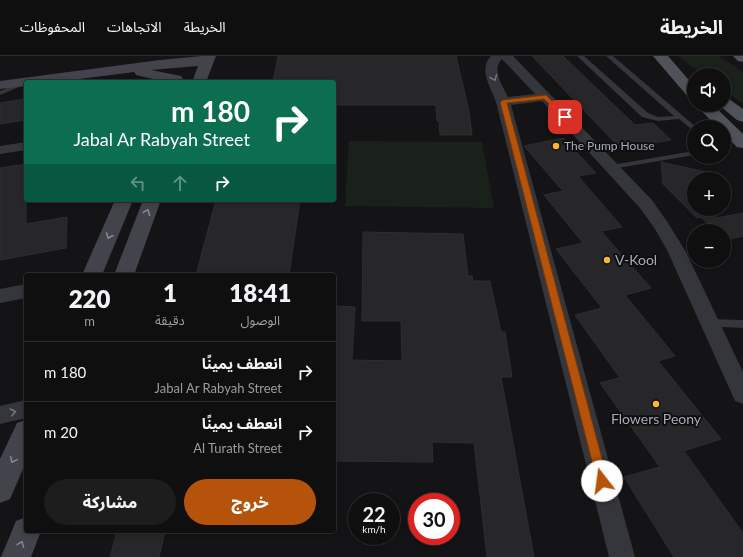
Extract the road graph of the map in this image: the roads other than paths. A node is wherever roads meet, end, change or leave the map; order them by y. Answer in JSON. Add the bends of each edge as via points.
{"nodes":[{"id":1,"x":164,"y":56,"type":"edge"},
{"id":2,"x":498,"y":56,"type":"edge"},
{"id":3,"x":506,"y":56,"type":"edge"},
{"id":4,"x":580,"y":56,"type":"edge"},
{"id":5,"x":609,"y":56,"type":"edge"},
{"id":6,"x":660,"y":56,"type":"edge"},
{"id":7,"x":663,"y":56,"type":"edge"},
{"id":8,"x":740,"y":56,"type":"edge"},
{"id":9,"x":208,"y":58,"type":"edge"},
{"id":10,"x":743,"y":58,"type":"edge"},
{"id":11,"x":183,"y":59,"type":"edge"},
{"id":12,"x":120,"y":69,"type":"junction"},
{"id":13,"x":687,"y":74,"type":"edge"},
{"id":14,"x":0,"y":78,"type":"edge"},
{"id":15,"x":41,"y":80,"type":"edge"},
{"id":16,"x":170,"y":80,"type":"edge"},
{"id":17,"x":175,"y":80,"type":"edge"},
{"id":18,"x":200,"y":80,"type":"edge"},
{"id":19,"x":24,"y":82,"type":"edge"},
{"id":20,"x":24,"y":83,"type":"edge"},
{"id":21,"x":0,"y":85,"type":"edge"},
{"id":22,"x":687,"y":87,"type":"edge"},
{"id":23,"x":0,"y":93,"type":"edge"},
{"id":24,"x":546,"y":97,"type":"junction"},
{"id":25,"x":503,"y":102,"type":"junction"},
{"id":26,"x":731,"y":108,"type":"edge"},
{"id":27,"x":711,"y":112,"type":"edge"},
{"id":28,"x":680,"y":117,"type":"junction"},
{"id":29,"x":743,"y":117,"type":"edge"},
{"id":30,"x":687,"y":123,"type":"edge"},
{"id":31,"x":743,"y":142,"type":"edge"},
{"id":32,"x":24,"y":146,"type":"edge"},
{"id":33,"x":0,"y":150,"type":"edge"},
{"id":34,"x":687,"y":153,"type":"edge"},
{"id":35,"x":612,"y":167,"type":"junction"},
{"id":36,"x":123,"y":202,"type":"edge"},
{"id":37,"x":151,"y":202,"type":"edge"},
{"id":38,"x":93,"y":273,"type":"edge"},
{"id":39,"x":125,"y":273,"type":"edge"},
{"id":40,"x":24,"y":290,"type":"edge"},
{"id":41,"x":0,"y":296,"type":"edge"},
{"id":42,"x":709,"y":323,"type":"junction"},
{"id":43,"x":743,"y":324,"type":"edge"},
{"id":44,"x":743,"y":396,"type":"edge"},
{"id":45,"x":24,"y":409,"type":"edge"},
{"id":46,"x":0,"y":415,"type":"edge"},
{"id":47,"x":24,"y":436,"type":"edge"},
{"id":48,"x":0,"y":490,"type":"edge"},
{"id":49,"x":25,"y":533,"type":"edge"},
{"id":50,"x":16,"y":557,"type":"edge"},
{"id":51,"x":622,"y":557,"type":"edge"}],
"edges":[{"from":1,"to":14,"type":"street"},
{"from":2,"to":25,"type":"street","one_way":true,"via":[[490,69]]},
{"from":3,"to":24,"type":"street"},
{"from":4,"to":28,"type":"lane","via":[[644,115],[664,120]]},
{"from":5,"to":28,"type":"lane"},
{"from":6,"to":22,"type":"main road"},
{"from":7,"to":13,"type":"main road"},
{"from":8,"to":10,"type":"main road"},
{"from":9,"to":11,"type":"street"},
{"from":9,"to":18,"type":"street"},
{"from":11,"to":12,"type":"street"},
{"from":11,"to":17,"type":"street"},
{"from":12,"to":15,"type":"street"},
{"from":12,"to":16,"type":"street"},
{"from":19,"to":21,"type":"street"},
{"from":20,"to":23,"type":"lane"},
{"from":24,"to":25,"type":"street"},
{"from":24,"to":35,"type":"street"},
{"from":25,"to":51,"type":"street"},
{"from":26,"to":29,"type":"main road"},
{"from":27,"to":31,"type":"main road"},
{"from":28,"to":30,"type":"lane"},
{"from":32,"to":33,"type":"street"},
{"from":34,"to":35,"type":"lane"},
{"from":35,"to":42,"type":"street","via":[[646,204],[662,227],[677,252]]},
{"from":36,"to":38,"type":"street","one_way":true},
{"from":39,"to":37,"type":"street","one_way":true},
{"from":40,"to":41,"type":"street"},
{"from":42,"to":43,"type":"lane"},
{"from":42,"to":44,"type":"street"},
{"from":46,"to":45,"type":"street","one_way":true},
{"from":47,"to":48,"type":"street","one_way":true},
{"from":50,"to":49,"type":"street","one_way":true}]}
